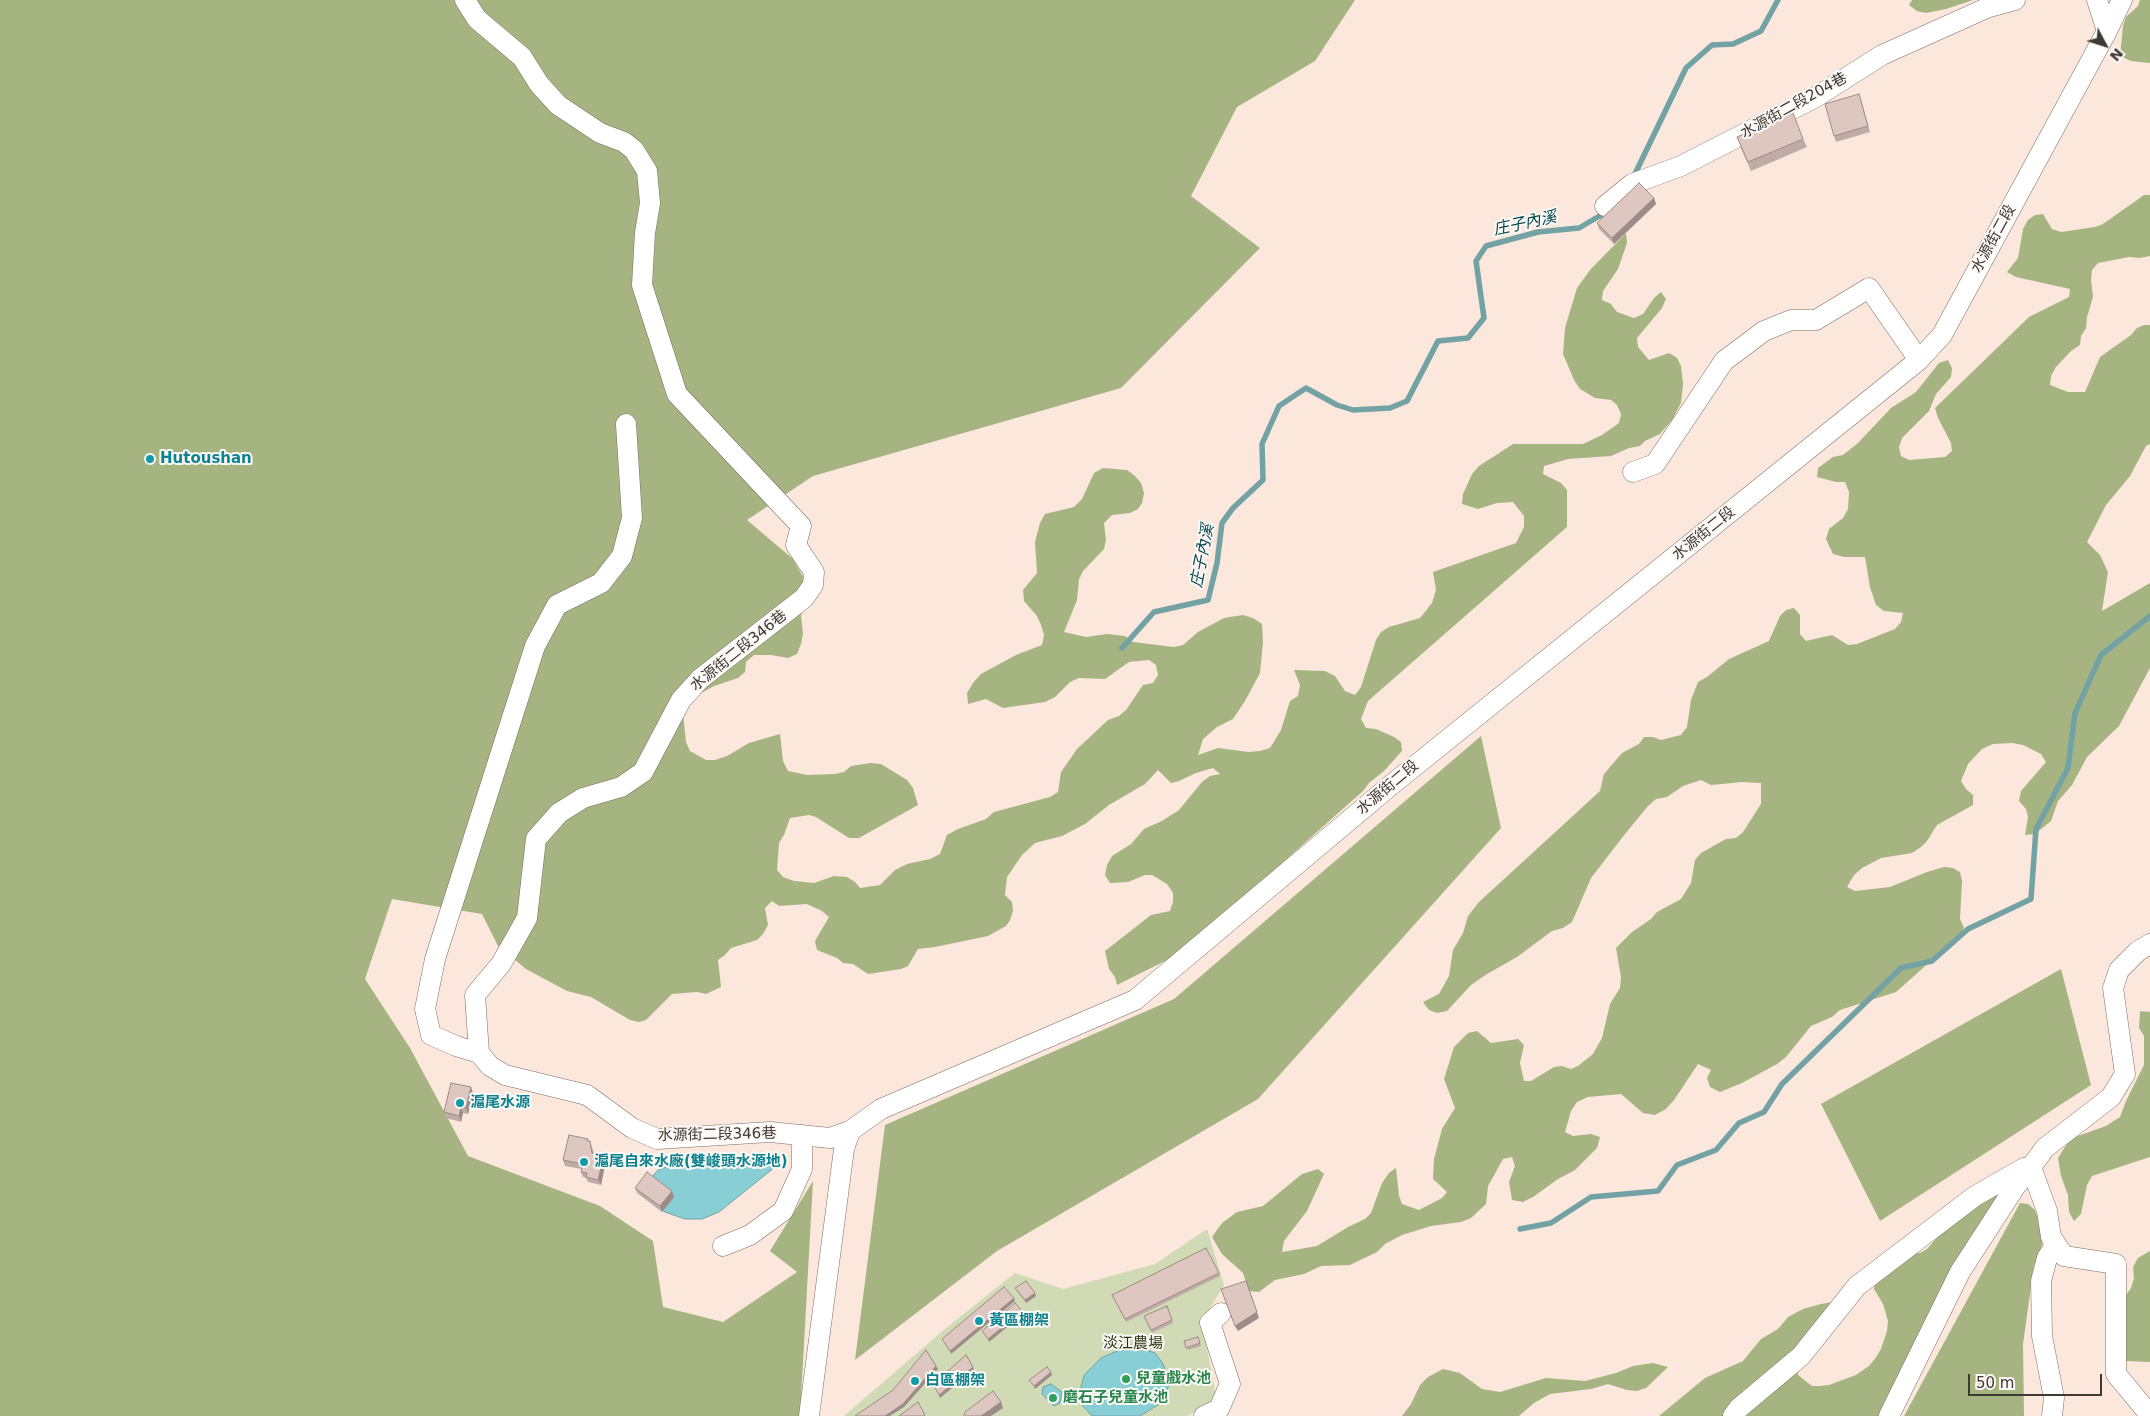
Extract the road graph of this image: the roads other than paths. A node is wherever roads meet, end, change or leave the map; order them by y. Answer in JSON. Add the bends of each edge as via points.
{"nodes":[{"id":1,"x":465,"y":0,"type":"edge"},
{"id":2,"x":2015,"y":0,"type":"edge"},
{"id":3,"x":2097,"y":0,"type":"edge"},
{"id":4,"x":2122,"y":0,"type":"edge"},
{"id":5,"x":2107,"y":31,"type":"junction"},
{"id":6,"x":1605,"y":206,"type":"dead end"},
{"id":7,"x":1919,"y":360,"type":"junction"},
{"id":8,"x":626,"y":424,"type":"dead end"},
{"id":9,"x":1633,"y":472,"type":"dead end"},
{"id":10,"x":2150,"y":944,"type":"edge"},
{"id":11,"x":479,"y":1053,"type":"junction"},
{"id":12,"x":850,"y":1131,"type":"junction"},
{"id":13,"x":802,"y":1135,"type":"junction"},
{"id":14,"x":2030,"y":1167,"type":"junction"},
{"id":15,"x":2056,"y":1244,"type":"junction"},
{"id":16,"x":723,"y":1246,"type":"dead end"},
{"id":17,"x":1222,"y":1313,"type":"dead end"},
{"id":18,"x":2150,"y":1415,"type":"edge"},
{"id":19,"x":808,"y":1416,"type":"edge"},
{"id":20,"x":1204,"y":1416,"type":"edge"},
{"id":21,"x":1733,"y":1416,"type":"edge"},
{"id":22,"x":1889,"y":1416,"type":"edge"},
{"id":23,"x":2052,"y":1416,"type":"edge"}],
"edges":[{"from":1,"to":11,"type":"street","name":"水源街二段346巷","via":[[477,18],[522,57],[539,84],[558,105],[600,132],[624,142],[634,150],[647,170],[650,203],[642,285],[677,394],[801,526],[796,545],[814,572],[813,586],[804,598],[700,679],[682,700],[643,772],[620,787],[583,798],[559,813],[536,839],[527,918],[501,964],[475,995]]},
{"from":2,"to":6,"type":"street","name":"水源街二段204巷","via":[[1989,7],[1882,54],[1816,97],[1681,166],[1632,184]]},
{"from":3,"to":5,"type":"street"},
{"from":4,"to":5,"type":"street","name":"水源街二段"},
{"from":5,"to":7,"type":"street","name":"水源街二段","via":[[1942,335]]},
{"from":7,"to":9,"type":"street","via":[[1869,288],[1816,320],[1791,320],[1764,331],[1724,361],[1654,464]]},
{"from":7,"to":12,"type":"street","name":"水源街二段","via":[[1390,786],[1134,1000],[880,1110]]},
{"from":8,"to":11,"type":"street","via":[[632,518],[622,556],[601,583],[557,605],[535,646],[435,959],[425,1009],[431,1035]]},
{"from":10,"to":14,"type":"street","via":[[2119,970],[2113,988],[2125,1074],[2111,1097],[2045,1148]]},
{"from":11,"to":13,"type":"street","name":"水源街二段346巷","via":[[490,1066],[505,1074],[587,1095],[632,1128],[657,1139],[770,1132]]},
{"from":12,"to":13,"type":"street","name":"水源街二段346巷","via":[[830,1138]]},
{"from":12,"to":19,"type":"street","via":[[844,1149]]},
{"from":13,"to":16,"type":"street","via":[[802,1169],[783,1211],[750,1235]]},
{"from":14,"to":15,"type":"street"},
{"from":14,"to":21,"type":"street","via":[[1975,1196],[1857,1286],[1801,1356],[1738,1408]]},
{"from":14,"to":22,"type":"street","via":[[1960,1272]]},
{"from":15,"to":18,"type":"street","via":[[2064,1256],[2116,1264],[2116,1374]]},
{"from":15,"to":23,"type":"street","via":[[2047,1258],[2041,1281],[2042,1336],[2054,1398]]},
{"from":17,"to":20,"type":"street","via":[[1210,1323],[1230,1384],[1219,1409]]}]}
